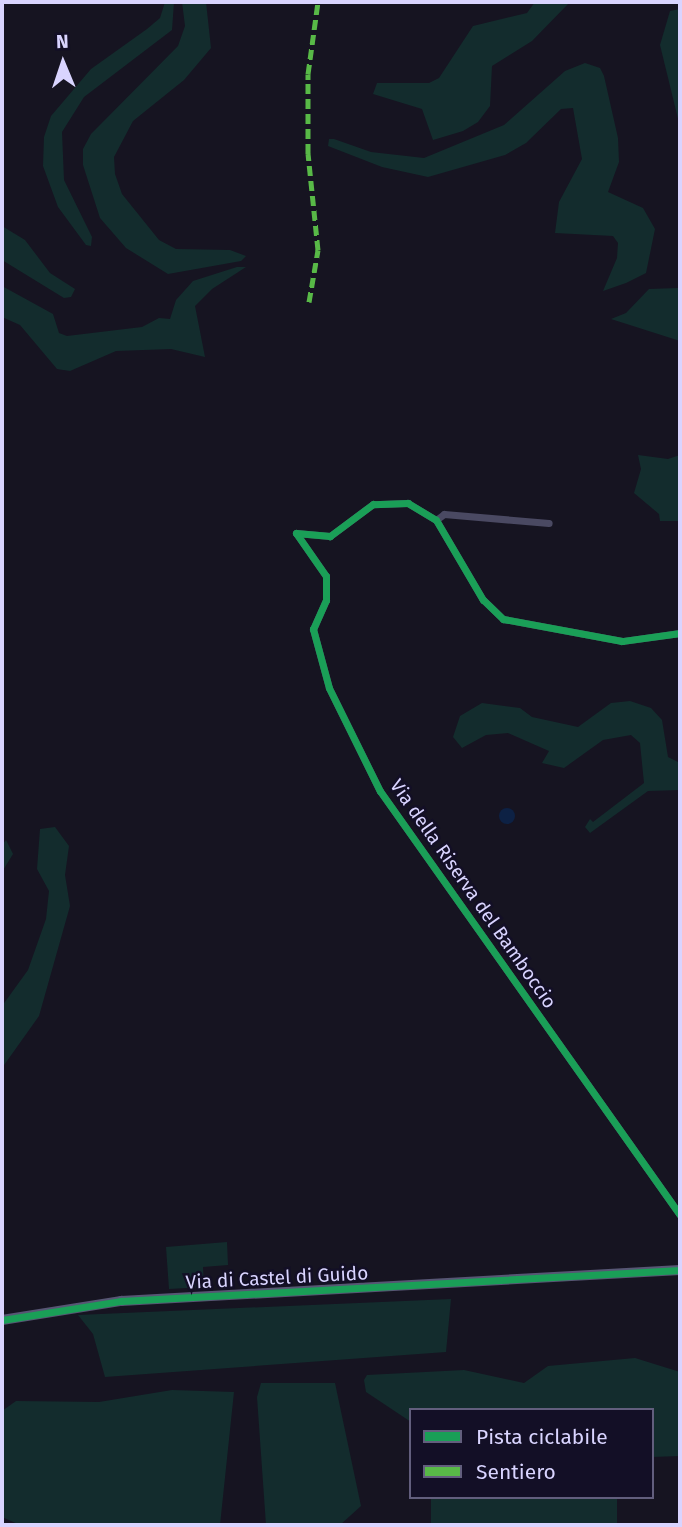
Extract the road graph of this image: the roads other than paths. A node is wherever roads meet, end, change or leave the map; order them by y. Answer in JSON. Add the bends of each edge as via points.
{"nodes":[{"id":1,"x":436,"y":520,"type":"junction"},
{"id":2,"x":549,"y":523,"type":"dead end"},
{"id":3,"x":680,"y":633,"type":"edge"},
{"id":4,"x":680,"y":1215,"type":"edge"},
{"id":5,"x":680,"y":1270,"type":"edge"},
{"id":6,"x":2,"y":1320,"type":"edge"}],
"edges":[{"from":1,"to":2,"type":"street","via":[[444,514]]},
{"from":1,"to":3,"type":"street","via":[[483,600],[503,619],[622,640]]},
{"from":1,"to":4,"type":"street","name":"Via della Riserva del Bamboccio","via":[[418,506],[388,501],[366,508],[330,536],[296,533],[327,580],[326,600],[313,629],[329,688],[380,791]]},
{"from":5,"to":6,"type":"street","name":"Via di Castel di Guido","via":[[113,1302]]}]}
